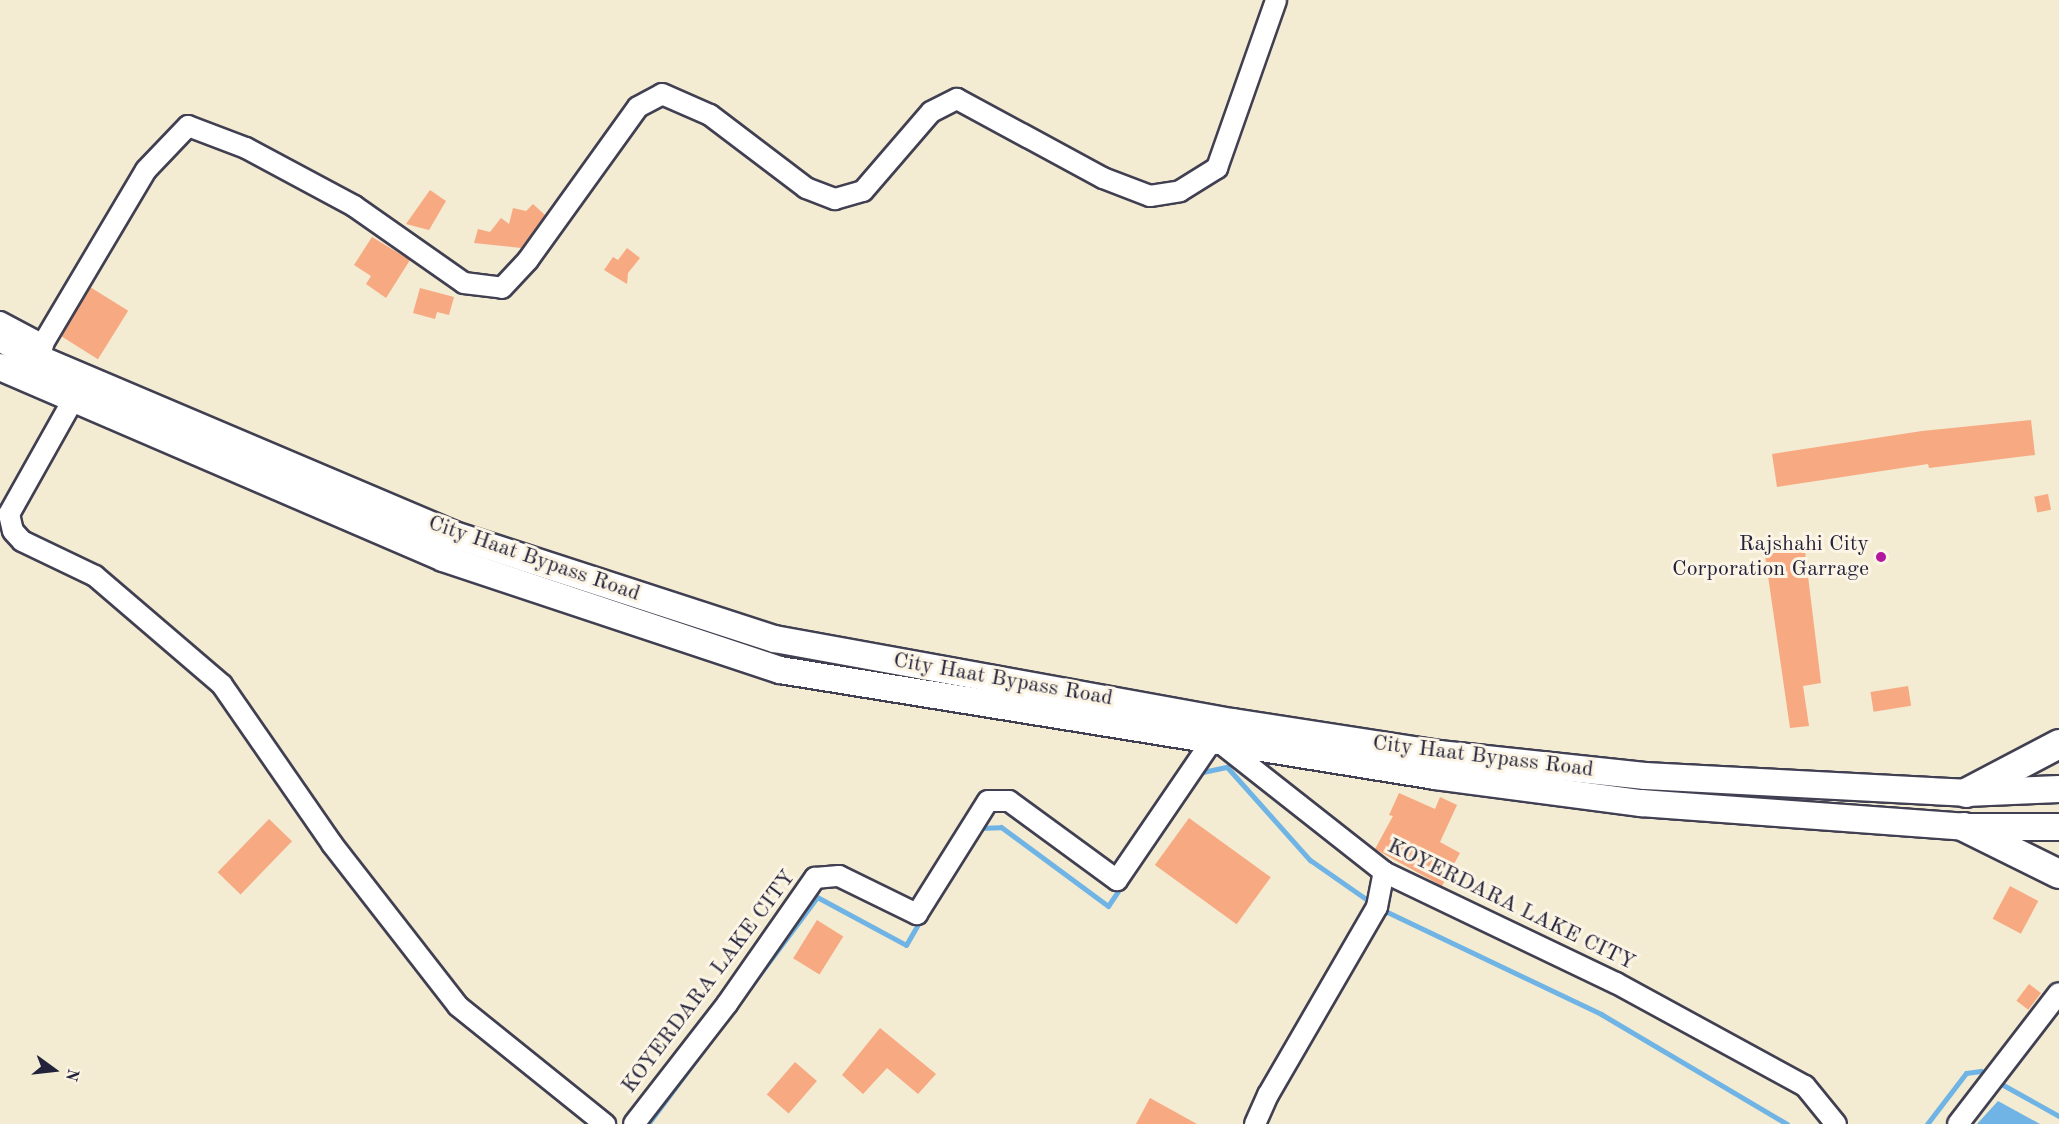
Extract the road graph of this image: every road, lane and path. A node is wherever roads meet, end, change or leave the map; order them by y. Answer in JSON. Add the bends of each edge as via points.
{"nodes":[{"id":1,"x":1276,"y":0,"type":"edge"},
{"id":2,"x":0,"y":322,"type":"edge"},
{"id":3,"x":0,"y":338,"type":"edge"},
{"id":4,"x":39,"y":351,"type":"junction"},
{"id":5,"x":0,"y":367,"type":"edge"},
{"id":6,"x":73,"y":400,"type":"junction"},
{"id":7,"x":1214,"y":738,"type":"junction"},
{"id":8,"x":2059,"y":744,"type":"edge"},
{"id":9,"x":2059,"y":789,"type":"edge"},
{"id":10,"x":1966,"y":793,"type":"junction"},
{"id":11,"x":1964,"y":827,"type":"junction"},
{"id":12,"x":2059,"y":827,"type":"edge"},
{"id":13,"x":1383,"y":872,"type":"junction"},
{"id":14,"x":2059,"y":874,"type":"edge"},
{"id":15,"x":2059,"y":993,"type":"edge"},
{"id":16,"x":605,"y":1124,"type":"edge"},
{"id":17,"x":634,"y":1124,"type":"edge"},
{"id":18,"x":1255,"y":1124,"type":"edge"},
{"id":19,"x":1836,"y":1124,"type":"edge"},
{"id":20,"x":1958,"y":1124,"type":"edge"}],
"edges":[{"from":1,"to":4,"type":"street","via":[[1217,168],[1180,191],[1150,196],[1103,178],[957,99],[931,112],[863,191],[835,198],[806,188],[710,115],[662,94],[638,107],[528,260],[502,288],[464,283],[354,206],[246,148],[188,126],[146,170]]},
{"from":2,"to":4,"type":"street"},
{"from":3,"to":4,"type":"main road","name":"City Haat Bypass Road"},
{"from":4,"to":10,"type":"main road","name":"City Haat Bypass Road","via":[[454,535],[775,639],[1233,722],[1439,754],[1645,776]]},
{"from":5,"to":6,"type":"main road","name":"City Haat Bypass Road"},
{"from":6,"to":7,"type":"main road","name":"City Haat Bypass Road","via":[[443,558],[780,670]]},
{"from":6,"to":16,"type":"street","via":[[9,514],[14,531],[22,541],[95,576],[222,685],[332,844],[458,1006]]},
{"from":7,"to":11,"type":"main road","name":"City Haat Bypass Road","via":[[1435,776],[1641,803]]},
{"from":7,"to":13,"type":"street","name":"KOYERDARA LAKE CITY"},
{"from":7,"to":17,"type":"street","name":"KOYERDARA LAKE CITY","via":[[1117,880],[1009,801],[988,801],[917,914],[839,876],[815,878],[728,1004]]},
{"from":8,"to":10,"type":"highway"},
{"from":9,"to":10,"type":"main road","name":"City Haat Bypass Road"},
{"from":11,"to":12,"type":"main road","name":"City Haat Bypass Road"},
{"from":11,"to":14,"type":"highway"},
{"from":13,"to":18,"type":"street","via":[[1377,907]]},
{"from":13,"to":19,"type":"street","name":"KOYERDARA LAKE CITY","via":[[1616,983],[1805,1086]]},
{"from":15,"to":20,"type":"street"}]}
